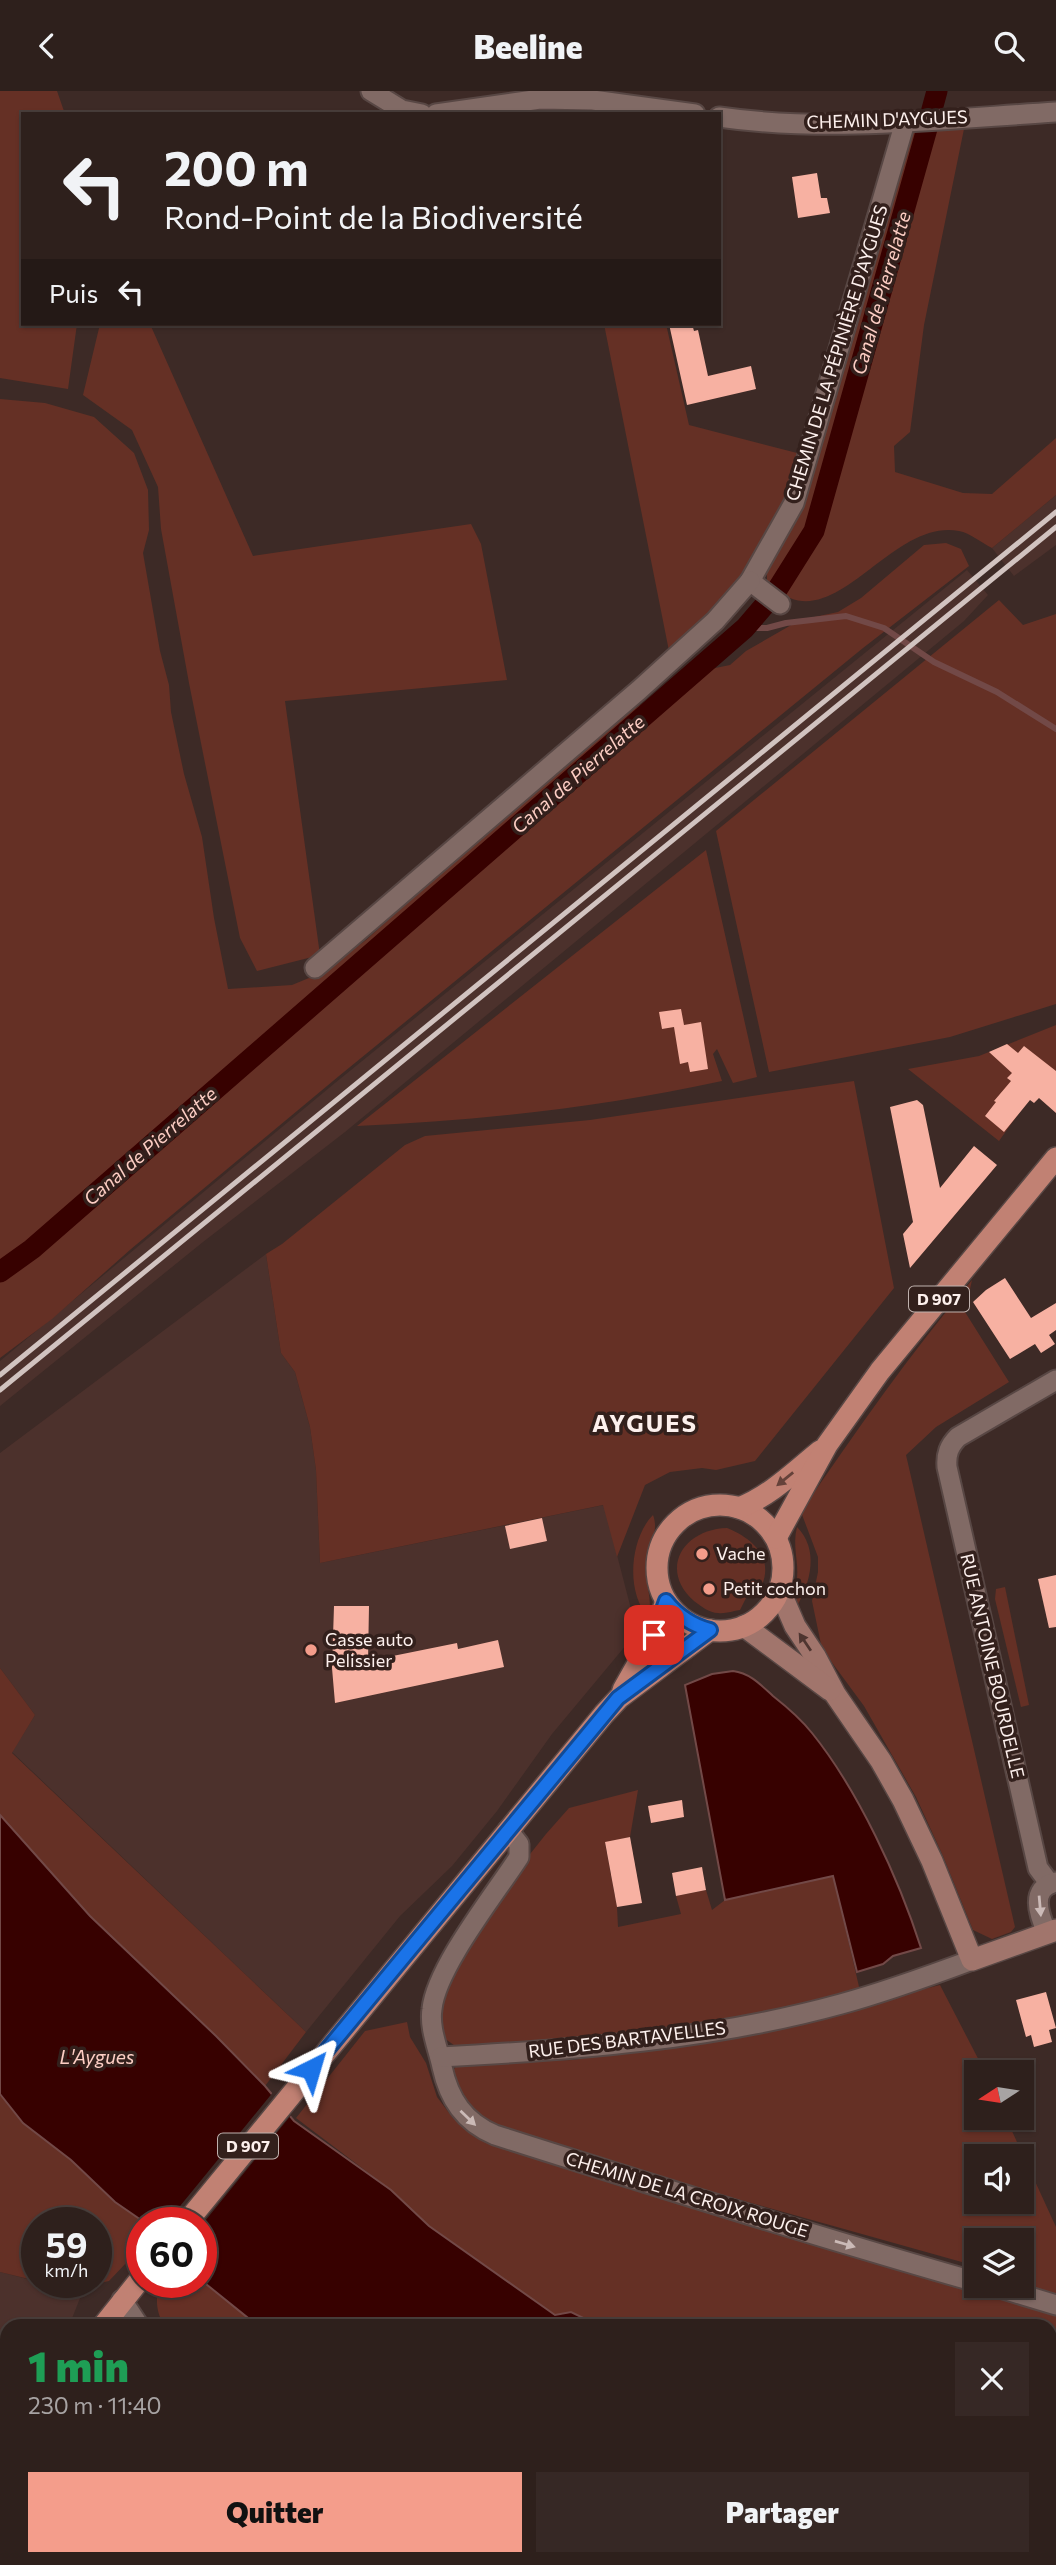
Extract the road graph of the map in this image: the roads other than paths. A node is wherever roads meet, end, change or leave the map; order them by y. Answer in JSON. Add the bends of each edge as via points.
{"nodes":[{"id":1,"x":371,"y":91,"type":"edge"},
{"id":2,"x":412,"y":112,"type":"edge"},
{"id":3,"x":452,"y":112,"type":"edge"},
{"id":4,"x":680,"y":112,"type":"edge"},
{"id":5,"x":1056,"y":112,"type":"edge"},
{"id":6,"x":721,"y":117,"type":"edge"},
{"id":7,"x":905,"y":122,"type":"junction"},
{"id":8,"x":754,"y":585,"type":"junction"},
{"id":9,"x":780,"y":604,"type":"dead end"},
{"id":10,"x":315,"y":968,"type":"dead end"},
{"id":11,"x":1056,"y":1158,"type":"edge"},
{"id":12,"x":1056,"y":1380,"type":"edge"},
{"id":13,"x":827,"y":1445,"type":"junction"},
{"id":14,"x":739,"y":1508,"type":"junction"},
{"id":15,"x":776,"y":1538,"type":"junction"},
{"id":16,"x":779,"y":1589,"type":"junction"},
{"id":17,"x":666,"y":1601,"type":"junction"},
{"id":18,"x":744,"y":1626,"type":"junction"},
{"id":19,"x":710,"y":1630,"type":"junction"},
{"id":20,"x":835,"y":1694,"type":"junction"},
{"id":21,"x":618,"y":1698,"type":"junction"},
{"id":22,"x":508,"y":1830,"type":"junction"},
{"id":23,"x":1053,"y":1883,"type":"edge"},
{"id":24,"x":1051,"y":1931,"type":"edge"},
{"id":25,"x":972,"y":1960,"type":"junction"},
{"id":26,"x":440,"y":2057,"type":"junction"},
{"id":27,"x":199,"y":2207,"type":"edge"},
{"id":28,"x":964,"y":2279,"type":"edge"},
{"id":29,"x":126,"y":2295,"type":"edge"},
{"id":30,"x":1033,"y":2298,"type":"edge"},
{"id":31,"x":122,"y":2300,"type":"junction"},
{"id":32,"x":1056,"y":2305,"type":"edge"},
{"id":33,"x":108,"y":2319,"type":"edge"},
{"id":34,"x":134,"y":2319,"type":"edge"}],
"edges":[{"from":1,"to":2,"type":"street"},
{"from":3,"to":4,"type":"street","via":[[553,99]]},
{"from":5,"to":7,"type":"street","name":"CHEMIN D'AYGUES"},
{"from":6,"to":7,"type":"street","name":"CHEMIN D'AYGUES","via":[[765,124]]},
{"from":7,"to":8,"type":"street","name":"CHEMIN DE LA PÉPINIÈRE D'AYGUES","via":[[794,503]]},
{"from":8,"to":9,"type":"street"},
{"from":8,"to":10,"type":"street","name":"CHEMIN DE LA PÉPINIÈRE D'AYGUES","via":[[639,690]]},
{"from":11,"to":13,"type":"main road","number":"D 907","via":[[880,1371]]},
{"from":12,"to":23,"type":"street","name":"RUE ANTOINE BOURDELLE","via":[[958,1437],[946,1456],[1038,1868]]},
{"from":13,"to":14,"type":"main road","number":"D 907","one_way":true,"via":[[762,1497]]},
{"from":13,"to":15,"type":"main road","number":"D 907"},
{"from":14,"to":15,"type":"main road","via":[[760,1520]]},
{"from":14,"to":17,"type":"main road","via":[[700,1508],[670,1529],[657,1564]]},
{"from":15,"to":16,"type":"main road","via":[[783,1572]]},
{"from":16,"to":18,"type":"main road","via":[[765,1611]]},
{"from":20,"to":16,"type":"street","one_way":true},
{"from":17,"to":19,"type":"main road","via":[[690,1623]]},
{"from":17,"to":21,"type":"main road","number":"D 907","via":[[654,1635]]},
{"from":18,"to":19,"type":"main road"},
{"from":18,"to":20,"type":"street"},
{"from":19,"to":21,"type":"main road","number":"D 907"},
{"from":20,"to":25,"type":"street","via":[[903,1800]]},
{"from":21,"to":22,"type":"main road","number":"D 907"},
{"from":22,"to":26,"type":"street","via":[[519,1844],[519,1857],[435,1991],[431,2011]]},
{"from":22,"to":27,"type":"main road","number":"D 907"},
{"from":23,"to":24,"type":"street","name":"RUE ANTOINE BOURDELLE","one_way":true,"via":[[1039,1893],[1038,1903]]},
{"from":24,"to":25,"type":"street","name":"RUE DES BARTAVELLES"},
{"from":25,"to":26,"type":"street","name":"RUE DES BARTAVELLES","via":[[841,2004],[754,2024],[666,2039]]},
{"from":26,"to":28,"type":"street","name":"CHEMIN DE LA CROIX ROUGE","one_way":true,"via":[[456,2105],[488,2132]]},
{"from":29,"to":31,"type":"main road"},
{"from":30,"to":32,"type":"street"},
{"from":31,"to":33,"type":"main road"},
{"from":31,"to":34,"type":"street"}]}
